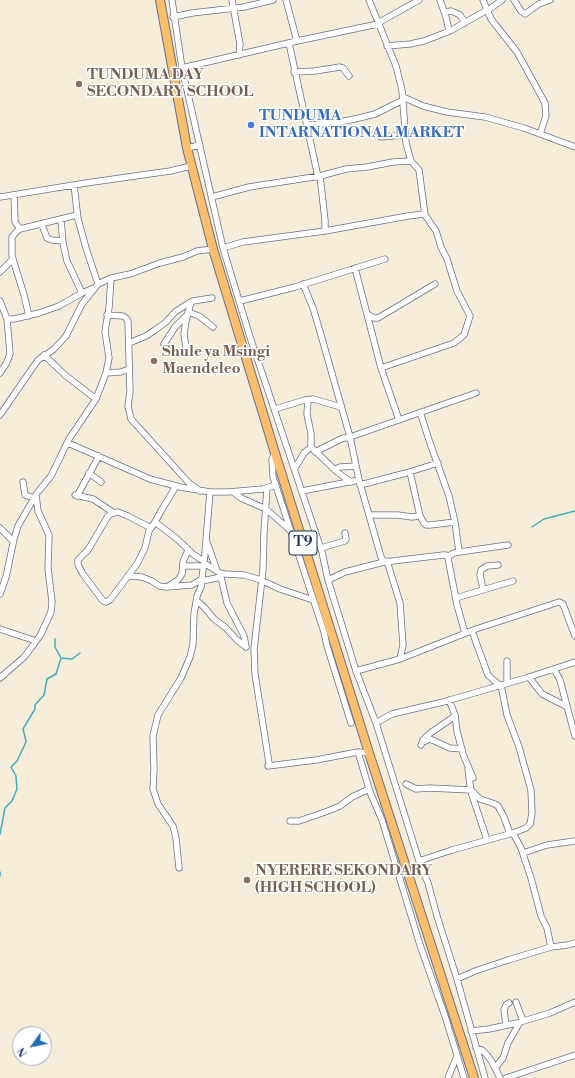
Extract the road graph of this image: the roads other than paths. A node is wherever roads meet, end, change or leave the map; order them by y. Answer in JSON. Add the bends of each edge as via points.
{"nodes":[{"id":1,"x":160,"y":0,"type":"edge"},
{"id":2,"x":172,"y":0,"type":"edge"},
{"id":3,"x":232,"y":0,"type":"edge"},
{"id":4,"x":273,"y":0,"type":"edge"},
{"id":5,"x":286,"y":0,"type":"edge"},
{"id":6,"x":369,"y":0,"type":"edge"},
{"id":7,"x":419,"y":0,"type":"edge"},
{"id":8,"x":440,"y":0,"type":"edge"},
{"id":9,"x":483,"y":0,"type":"edge"},
{"id":10,"x":502,"y":0,"type":"edge"},
{"id":11,"x":514,"y":0,"type":"edge"},
{"id":12,"x":550,"y":0,"type":"edge"},
{"id":13,"x":233,"y":8,"type":"junction"},
{"id":14,"x":487,"y":10,"type":"junction"},
{"id":15,"x":444,"y":12,"type":"junction"},
{"id":16,"x":174,"y":17,"type":"junction"},
{"id":17,"x":465,"y":23,"type":"junction"},
{"id":18,"x":378,"y":24,"type":"junction"},
{"id":19,"x":449,"y":32,"type":"junction"},
{"id":20,"x":297,"y":41,"type":"junction"},
{"id":21,"x":288,"y":43,"type":"junction"},
{"id":22,"x":387,"y":46,"type":"junction"},
{"id":23,"x":239,"y":55,"type":"junction"},
{"id":24,"x":182,"y":68,"type":"junction"},
{"id":25,"x":294,"y":72,"type":"junction"},
{"id":26,"x":349,"y":76,"type":"dead end"},
{"id":27,"x":403,"y":99,"type":"junction"},
{"id":28,"x":307,"y":125,"type":"junction"},
{"id":29,"x":540,"y":134,"type":"junction"},
{"id":30,"x":406,"y":135,"type":"junction"},
{"id":31,"x":381,"y":137,"type":"dead end"},
{"id":32,"x":200,"y":145,"type":"junction"},
{"id":33,"x":575,"y":147,"type":"edge"},
{"id":34,"x":187,"y":148,"type":"junction"},
{"id":35,"x":411,"y":161,"type":"junction"},
{"id":36,"x":191,"y":166,"type":"junction"},
{"id":37,"x":319,"y":176,"type":"junction"},
{"id":38,"x":74,"y":185,"type":"junction"},
{"id":39,"x":14,"y":195,"type":"junction"},
{"id":40,"x":0,"y":197,"type":"edge"},
{"id":41,"x":212,"y":197,"type":"junction"},
{"id":42,"x":424,"y":214,"type":"junction"},
{"id":43,"x":77,"y":215,"type":"junction"},
{"id":44,"x":61,"y":220,"type":"junction"},
{"id":45,"x":42,"y":225,"type":"junction"},
{"id":46,"x":20,"y":229,"type":"junction"},
{"id":47,"x":324,"y":231,"type":"junction"},
{"id":48,"x":63,"y":241,"type":"junction"},
{"id":49,"x":223,"y":248,"type":"junction"},
{"id":50,"x":213,"y":249,"type":"junction"},
{"id":51,"x":13,"y":259,"type":"junction"},
{"id":52,"x":385,"y":259,"type":"dead end"},
{"id":53,"x":355,"y":268,"type":"junction"},
{"id":54,"x":0,"y":272,"type":"edge"},
{"id":55,"x":111,"y":278,"type":"junction"},
{"id":56,"x":303,"y":284,"type":"junction"},
{"id":57,"x":435,"y":284,"type":"dead end"},
{"id":58,"x":96,"y":286,"type":"junction"},
{"id":59,"x":82,"y":293,"type":"junction"},
{"id":60,"x":212,"y":298,"type":"dead end"},
{"id":61,"x":0,"y":301,"type":"edge"},
{"id":62,"x":240,"y":301,"type":"junction"},
{"id":63,"x":191,"y":302,"type":"junction"},
{"id":64,"x":188,"y":313,"type":"junction"},
{"id":65,"x":367,"y":314,"type":"junction"},
{"id":66,"x":29,"y":316,"type":"junction"},
{"id":67,"x":107,"y":316,"type":"junction"},
{"id":68,"x":244,"y":316,"type":"junction"},
{"id":69,"x":7,"y":319,"type":"junction"},
{"id":70,"x":234,"y":319,"type":"junction"},
{"id":71,"x":213,"y":327,"type":"dead end"},
{"id":72,"x":250,"y":337,"type":"junction"},
{"id":73,"x":240,"y":340,"type":"junction"},
{"id":74,"x":129,"y":343,"type":"junction"},
{"id":75,"x":164,"y":344,"type":"dead end"},
{"id":76,"x":186,"y":348,"type":"dead end"},
{"id":77,"x":44,"y":355,"type":"junction"},
{"id":78,"x":381,"y":368,"type":"junction"},
{"id":79,"x":130,"y":369,"type":"junction"},
{"id":80,"x":0,"y":373,"type":"edge"},
{"id":81,"x":106,"y":373,"type":"junction"},
{"id":82,"x":476,"y":393,"type":"dead end"},
{"id":83,"x":96,"y":399,"type":"junction"},
{"id":84,"x":308,"y":400,"type":"junction"},
{"id":85,"x":341,"y":407,"type":"junction"},
{"id":86,"x":275,"y":410,"type":"junction"},
{"id":87,"x":420,"y":412,"type":"junction"},
{"id":88,"x":0,"y":415,"type":"edge"},
{"id":89,"x":399,"y":420,"type":"junction"},
{"id":90,"x":350,"y":437,"type":"junction"},
{"id":91,"x":68,"y":443,"type":"junction"},
{"id":92,"x":313,"y":449,"type":"junction"},
{"id":93,"x":275,"y":453,"type":"junction"},
{"id":94,"x":99,"y":456,"type":"junction"},
{"id":95,"x":438,"y":463,"type":"junction"},
{"id":96,"x":356,"y":466,"type":"junction"},
{"id":97,"x":295,"y":468,"type":"junction"},
{"id":98,"x":335,"y":469,"type":"junction"},
{"id":99,"x":410,"y":472,"type":"junction"},
{"id":100,"x":89,"y":473,"type":"junction"},
{"id":101,"x":23,"y":482,"type":"dead end"},
{"id":102,"x":101,"y":482,"type":"dead end"},
{"id":103,"x":351,"y":482,"type":"junction"},
{"id":104,"x":360,"y":482,"type":"junction"},
{"id":105,"x":276,"y":485,"type":"junction"},
{"id":106,"x":176,"y":486,"type":"junction"},
{"id":107,"x":267,"y":488,"type":"junction"},
{"id":108,"x":200,"y":491,"type":"junction"},
{"id":109,"x":302,"y":491,"type":"junction"},
{"id":110,"x":210,"y":492,"type":"junction"},
{"id":111,"x":233,"y":492,"type":"junction"},
{"id":112,"x":35,"y":497,"type":"junction"},
{"id":113,"x":266,"y":509,"type":"junction"},
{"id":114,"x":114,"y":512,"type":"junction"},
{"id":115,"x":369,"y":515,"type":"junction"},
{"id":116,"x":420,"y":516,"type":"junction"},
{"id":117,"x":155,"y":522,"type":"junction"},
{"id":118,"x":455,"y":522,"type":"junction"},
{"id":119,"x":0,"y":528,"type":"edge"},
{"id":120,"x":151,"y":528,"type":"junction"},
{"id":121,"x":292,"y":532,"type":"junction"},
{"id":122,"x":345,"y":533,"type":"dead end"},
{"id":123,"x":206,"y":540,"type":"junction"},
{"id":124,"x":13,"y":541,"type":"junction"},
{"id":125,"x":508,"y":545,"type":"dead end"},
{"id":126,"x":321,"y":548,"type":"junction"},
{"id":127,"x":188,"y":550,"type":"junction"},
{"id":128,"x":459,"y":552,"type":"junction"},
{"id":129,"x":447,"y":557,"type":"junction"},
{"id":130,"x":386,"y":561,"type":"junction"},
{"id":131,"x":204,"y":563,"type":"junction"},
{"id":132,"x":498,"y":565,"type":"dead end"},
{"id":133,"x":183,"y":566,"type":"junction"},
{"id":134,"x":219,"y":573,"type":"junction"},
{"id":135,"x":181,"y":575,"type":"junction"},
{"id":136,"x":128,"y":576,"type":"junction"},
{"id":137,"x":202,"y":580,"type":"junction"},
{"id":138,"x":261,"y":580,"type":"junction"},
{"id":139,"x":328,"y":580,"type":"junction"},
{"id":140,"x":513,"y":581,"type":"dead end"},
{"id":141,"x":190,"y":586,"type":"junction"},
{"id":142,"x":167,"y":587,"type":"junction"},
{"id":143,"x":483,"y":589,"type":"junction"},
{"id":144,"x":0,"y":594,"type":"edge"},
{"id":145,"x":456,"y":598,"type":"junction"},
{"id":146,"x":313,"y":600,"type":"junction"},
{"id":147,"x":197,"y":601,"type":"junction"},
{"id":148,"x":0,"y":629,"type":"edge"},
{"id":149,"x":472,"y":631,"type":"junction"},
{"id":150,"x":466,"y":633,"type":"junction"},
{"id":151,"x":575,"y":636,"type":"edge"},
{"id":152,"x":36,"y":641,"type":"junction"},
{"id":153,"x":246,"y":648,"type":"junction"},
{"id":154,"x":254,"y":653,"type":"junction"},
{"id":155,"x":400,"y":659,"type":"junction"},
{"id":156,"x":507,"y":661,"type":"dead end"},
{"id":157,"x":575,"y":662,"type":"edge"},
{"id":158,"x":554,"y":669,"type":"junction"},
{"id":159,"x":356,"y":671,"type":"junction"},
{"id":160,"x":529,"y":677,"type":"junction"},
{"id":161,"x":0,"y":678,"type":"edge"},
{"id":162,"x":507,"y":683,"type":"junction"},
{"id":163,"x":500,"y":685,"type":"junction"},
{"id":164,"x":450,"y":700,"type":"junction"},
{"id":165,"x":566,"y":706,"type":"junction"},
{"id":166,"x":455,"y":716,"type":"junction"},
{"id":167,"x":376,"y":722,"type":"junction"},
{"id":168,"x":351,"y":723,"type":"dead end"},
{"id":169,"x":575,"y":736,"type":"edge"},
{"id":170,"x":462,"y":748,"type":"junction"},
{"id":171,"x":358,"y":752,"type":"junction"},
{"id":172,"x":369,"y":753,"type":"junction"},
{"id":173,"x":468,"y":768,"type":"junction"},
{"id":174,"x":473,"y":778,"type":"dead end"},
{"id":175,"x":406,"y":784,"type":"dead end"},
{"id":176,"x":369,"y":789,"type":"junction"},
{"id":177,"x":471,"y":790,"type":"junction"},
{"id":178,"x":290,"y":821,"type":"dead end"},
{"id":179,"x":512,"y":834,"type":"junction"},
{"id":180,"x":487,"y":840,"type":"junction"},
{"id":181,"x":575,"y":841,"type":"edge"},
{"id":182,"x":523,"y":853,"type":"junction"},
{"id":183,"x":419,"y":861,"type":"junction"},
{"id":184,"x":179,"y":868,"type":"dead end"},
{"id":185,"x":575,"y":943,"type":"edge"},
{"id":186,"x":551,"y":947,"type":"junction"},
{"id":187,"x":457,"y":979,"type":"junction"},
{"id":188,"x":516,"y":1002,"type":"dead end"},
{"id":189,"x":575,"y":1002,"type":"edge"},
{"id":190,"x":509,"y":1003,"type":"dead end"},
{"id":191,"x":522,"y":1021,"type":"junction"},
{"id":192,"x":506,"y":1025,"type":"junction"},
{"id":193,"x":471,"y":1031,"type":"junction"},
{"id":194,"x":476,"y":1048,"type":"junction"},
{"id":195,"x":575,"y":1055,"type":"edge"},
{"id":196,"x":457,"y":1056,"type":"junction"},
{"id":197,"x":495,"y":1068,"type":"junction"},
{"id":198,"x":448,"y":1078,"type":"edge"},
{"id":199,"x":464,"y":1078,"type":"edge"},
{"id":200,"x":472,"y":1078,"type":"edge"},
{"id":201,"x":485,"y":1078,"type":"edge"},
{"id":202,"x":500,"y":1078,"type":"edge"},
{"id":203,"x":506,"y":1078,"type":"edge"}],
"edges":[{"from":1,"to":34,"type":"highway","number":"T9"},
{"from":2,"to":16,"type":"street"},
{"from":3,"to":13,"type":"street"},
{"from":4,"to":13,"type":"street"},
{"from":5,"to":20,"type":"street"},
{"from":6,"to":18,"type":"street"},
{"from":7,"to":18,"type":"street"},
{"from":8,"to":15,"type":"street"},
{"from":9,"to":14,"type":"street"},
{"from":10,"to":14,"type":"street"},
{"from":11,"to":12,"type":"street","via":[[525,14]]},
{"from":13,"to":16,"type":"street"},
{"from":13,"to":23,"type":"street","via":[[240,44]]},
{"from":14,"to":17,"type":"street"},
{"from":14,"to":29,"type":"street","via":[[517,52],[545,103],[546,116]]},
{"from":15,"to":17,"type":"street","via":[[451,11],[460,15]]},
{"from":15,"to":19,"type":"street"},
{"from":16,"to":24,"type":"street"},
{"from":17,"to":19,"type":"street"},
{"from":18,"to":20,"type":"street"},
{"from":18,"to":22,"type":"street"},
{"from":19,"to":22,"type":"street","via":[[424,41]]},
{"from":20,"to":21,"type":"street"},
{"from":21,"to":23,"type":"street"},
{"from":21,"to":25,"type":"street"},
{"from":22,"to":27,"type":"street","via":[[396,66]]},
{"from":23,"to":24,"type":"street"},
{"from":24,"to":32,"type":"street"},
{"from":25,"to":26,"type":"street","via":[[340,67]]},
{"from":25,"to":28,"type":"street"},
{"from":27,"to":28,"type":"street","via":[[375,114]]},
{"from":27,"to":29,"type":"street","via":[[447,112],[485,117]]},
{"from":27,"to":30,"type":"street"},
{"from":28,"to":37,"type":"street"},
{"from":29,"to":33,"type":"street"},
{"from":30,"to":31,"type":"street"},
{"from":30,"to":35,"type":"street"},
{"from":32,"to":34,"type":"street"},
{"from":32,"to":41,"type":"street"},
{"from":34,"to":36,"type":"highway","number":"T9"},
{"from":35,"to":37,"type":"street"},
{"from":35,"to":42,"type":"street","via":[[419,170]]},
{"from":36,"to":38,"type":"street"},
{"from":36,"to":50,"type":"highway","number":"T9"},
{"from":37,"to":41,"type":"street","via":[[249,187]]},
{"from":37,"to":47,"type":"street"},
{"from":38,"to":39,"type":"street"},
{"from":38,"to":43,"type":"street"},
{"from":39,"to":40,"type":"street"},
{"from":39,"to":46,"type":"street","via":[[15,222]]},
{"from":41,"to":49,"type":"street"},
{"from":42,"to":47,"type":"street"},
{"from":42,"to":78,"type":"street","via":[[436,231],[457,291],[470,316],[469,322],[464,335],[454,343]]},
{"from":43,"to":44,"type":"street"},
{"from":43,"to":58,"type":"street"},
{"from":44,"to":45,"type":"street"},
{"from":44,"to":48,"type":"street"},
{"from":45,"to":46,"type":"street"},
{"from":45,"to":48,"type":"street","via":[[48,238]]},
{"from":46,"to":51,"type":"street","via":[[12,237]]},
{"from":47,"to":49,"type":"street","via":[[244,242]]},
{"from":48,"to":59,"type":"street","via":[[67,261]]},
{"from":49,"to":62,"type":"street"},
{"from":50,"to":55,"type":"street","via":[[197,251]]},
{"from":50,"to":70,"type":"highway","number":"T9"},
{"from":51,"to":54,"type":"street"},
{"from":51,"to":66,"type":"street"},
{"from":52,"to":53,"type":"street"},
{"from":53,"to":56,"type":"street"},
{"from":53,"to":65,"type":"street"},
{"from":55,"to":58,"type":"street"},
{"from":55,"to":67,"type":"street"},
{"from":56,"to":62,"type":"street"},
{"from":56,"to":85,"type":"street","via":[[313,308]]},
{"from":57,"to":65,"type":"street","via":[[378,318]]},
{"from":58,"to":59,"type":"street"},
{"from":58,"to":77,"type":"street","via":[[82,304],[66,336]]},
{"from":59,"to":66,"type":"street","via":[[59,306]]},
{"from":60,"to":63,"type":"street"},
{"from":61,"to":69,"type":"street"},
{"from":62,"to":68,"type":"street"},
{"from":63,"to":64,"type":"street"},
{"from":63,"to":74,"type":"street","via":[[146,336]]},
{"from":64,"to":71,"type":"street","via":[[199,316]]},
{"from":64,"to":75,"type":"street"},
{"from":64,"to":76,"type":"street","via":[[184,334]]},
{"from":65,"to":78,"type":"street"},
{"from":66,"to":69,"type":"street"},
{"from":67,"to":74,"type":"street","via":[[126,318]]},
{"from":67,"to":81,"type":"street","via":[[105,331],[109,362]]},
{"from":68,"to":70,"type":"street"},
{"from":68,"to":72,"type":"street"},
{"from":69,"to":80,"type":"street","via":[[10,354]]},
{"from":70,"to":73,"type":"highway","number":"T9"},
{"from":72,"to":73,"type":"street"},
{"from":72,"to":86,"type":"street"},
{"from":73,"to":93,"type":"highway","number":"T9"},
{"from":74,"to":79,"type":"street"},
{"from":77,"to":83,"type":"street"},
{"from":77,"to":88,"type":"street","via":[[32,367]]},
{"from":78,"to":89,"type":"street"},
{"from":79,"to":81,"type":"street"},
{"from":79,"to":108,"type":"street","via":[[128,406],[131,419],[189,483]]},
{"from":81,"to":83,"type":"street"},
{"from":82,"to":87,"type":"street"},
{"from":83,"to":91,"type":"street"},
{"from":84,"to":85,"type":"street"},
{"from":84,"to":86,"type":"street"},
{"from":84,"to":92,"type":"street","via":[[307,414]]},
{"from":85,"to":90,"type":"street"},
{"from":86,"to":97,"type":"street"},
{"from":87,"to":89,"type":"street"},
{"from":87,"to":95,"type":"street"},
{"from":89,"to":90,"type":"street"},
{"from":90,"to":92,"type":"street"},
{"from":90,"to":96,"type":"street"},
{"from":91,"to":94,"type":"street"},
{"from":91,"to":112,"type":"street","via":[[51,476]]},
{"from":92,"to":97,"type":"street","via":[[304,454]]},
{"from":92,"to":98,"type":"street"},
{"from":93,"to":105,"type":"street","via":[[272,466]]},
{"from":93,"to":172,"type":"highway","number":"T9"},
{"from":94,"to":100,"type":"street"},
{"from":94,"to":106,"type":"street","via":[[150,479]]},
{"from":95,"to":99,"type":"street"},
{"from":95,"to":118,"type":"street"},
{"from":96,"to":98,"type":"street"},
{"from":96,"to":104,"type":"street"},
{"from":97,"to":109,"type":"street"},
{"from":98,"to":103,"type":"street"},
{"from":99,"to":104,"type":"street"},
{"from":99,"to":116,"type":"street"},
{"from":100,"to":102,"type":"street"},
{"from":100,"to":114,"type":"street","via":[[76,496],[93,499]]},
{"from":101,"to":112,"type":"street","via":[[25,495]]},
{"from":103,"to":104,"type":"street"},
{"from":103,"to":109,"type":"street"},
{"from":104,"to":115,"type":"street"},
{"from":105,"to":107,"type":"street"},
{"from":105,"to":121,"type":"street"},
{"from":106,"to":108,"type":"street"},
{"from":106,"to":117,"type":"street"},
{"from":107,"to":111,"type":"street"},
{"from":107,"to":113,"type":"street"},
{"from":108,"to":110,"type":"street"},
{"from":109,"to":126,"type":"street"},
{"from":110,"to":111,"type":"street"},
{"from":110,"to":123,"type":"street"},
{"from":111,"to":113,"type":"street"},
{"from":112,"to":124,"type":"street","via":[[18,526]]},
{"from":112,"to":152,"type":"street","via":[[38,512],[48,535],[52,602],[47,622]]},
{"from":113,"to":121,"type":"street"},
{"from":113,"to":138,"type":"street"},
{"from":114,"to":120,"type":"street"},
{"from":114,"to":136,"type":"street","via":[[108,516],[88,550],[78,560],[78,565],[106,602]]},
{"from":115,"to":116,"type":"street"},
{"from":115,"to":130,"type":"street","via":[[381,557]]},
{"from":116,"to":118,"type":"street","via":[[426,525]]},
{"from":117,"to":120,"type":"street"},
{"from":117,"to":127,"type":"street"},
{"from":118,"to":128,"type":"street"},
{"from":119,"to":124,"type":"street"},
{"from":120,"to":136,"type":"street","via":[[143,554]]},
{"from":121,"to":146,"type":"street"},
{"from":122,"to":126,"type":"street","via":[[345,541]]},
{"from":123,"to":131,"type":"street"},
{"from":123,"to":134,"type":"street"},
{"from":124,"to":144,"type":"street"},
{"from":125,"to":128,"type":"street"},
{"from":126,"to":139,"type":"street"},
{"from":127,"to":131,"type":"street"},
{"from":127,"to":133,"type":"street"},
{"from":128,"to":129,"type":"street"},
{"from":129,"to":130,"type":"street","via":[[443,555]]},
{"from":129,"to":145,"type":"street"},
{"from":130,"to":139,"type":"street","via":[[345,572]]},
{"from":130,"to":155,"type":"street","via":[[400,604],[403,645]]},
{"from":131,"to":133,"type":"street"},
{"from":131,"to":134,"type":"street"},
{"from":131,"to":137,"type":"street"},
{"from":132,"to":143,"type":"street","via":[[487,566],[481,570]]},
{"from":133,"to":135,"type":"street"},
{"from":134,"to":137,"type":"street"},
{"from":134,"to":138,"type":"street","via":[[244,575]]},
{"from":134,"to":153,"type":"street","via":[[227,603],[244,636]]},
{"from":135,"to":141,"type":"street"},
{"from":135,"to":142,"type":"street"},
{"from":136,"to":142,"type":"street","via":[[142,577],[159,586]]},
{"from":137,"to":141,"type":"street"},
{"from":137,"to":147,"type":"street"},
{"from":138,"to":146,"type":"street"},
{"from":138,"to":154,"type":"street"},
{"from":139,"to":159,"type":"street"},
{"from":140,"to":143,"type":"street"},
{"from":141,"to":142,"type":"street"},
{"from":143,"to":145,"type":"street"},
{"from":145,"to":150,"type":"street"},
{"from":146,"to":168,"type":"street"},
{"from":147,"to":153,"type":"street"},
{"from":147,"to":184,"type":"street","via":[[190,657],[181,678],[158,715],[153,736],[153,789],[158,804],[173,826]]},
{"from":148,"to":152,"type":"street"},
{"from":149,"to":150,"type":"street"},
{"from":149,"to":151,"type":"street","via":[[559,602],[563,604]]},
{"from":149,"to":163,"type":"street","via":[[488,676]]},
{"from":150,"to":155,"type":"street"},
{"from":152,"to":161,"type":"street","via":[[23,658]]},
{"from":153,"to":154,"type":"street"},
{"from":154,"to":171,"type":"street","via":[[269,764],[316,760]]},
{"from":155,"to":159,"type":"street"},
{"from":156,"to":162,"type":"street"},
{"from":157,"to":158,"type":"street"},
{"from":158,"to":160,"type":"street"},
{"from":158,"to":165,"type":"street","via":[[560,680]]},
{"from":159,"to":167,"type":"street"},
{"from":160,"to":162,"type":"street"},
{"from":160,"to":165,"type":"street","via":[[542,694]]},
{"from":162,"to":163,"type":"street"},
{"from":163,"to":164,"type":"street"},
{"from":163,"to":179,"type":"street","via":[[528,778],[532,802],[530,824]]},
{"from":164,"to":166,"type":"street"},
{"from":164,"to":167,"type":"street","via":[[392,714]]},
{"from":165,"to":169,"type":"street"},
{"from":166,"to":170,"type":"street"},
{"from":166,"to":170,"type":"street","via":[[429,734],[422,744],[430,739],[450,748]]},
{"from":167,"to":183,"type":"street"},
{"from":170,"to":173,"type":"street"},
{"from":171,"to":172,"type":"street"},
{"from":171,"to":176,"type":"street"},
{"from":172,"to":200,"type":"highway","number":"T9"},
{"from":173,"to":174,"type":"street"},
{"from":173,"to":177,"type":"street"},
{"from":175,"to":177,"type":"street","via":[[416,789]]},
{"from":176,"to":178,"type":"street","via":[[328,811],[299,821]]},
{"from":176,"to":196,"type":"street","via":[[382,820]]},
{"from":177,"to":179,"type":"street","via":[[480,799],[498,806]]},
{"from":177,"to":180,"type":"street"},
{"from":179,"to":180,"type":"street"},
{"from":179,"to":182,"type":"street","via":[[519,842]]},
{"from":180,"to":183,"type":"street"},
{"from":181,"to":182,"type":"street","via":[[547,845]]},
{"from":182,"to":186,"type":"street"},
{"from":183,"to":187,"type":"street"},
{"from":185,"to":186,"type":"street"},
{"from":186,"to":187,"type":"street"},
{"from":187,"to":193,"type":"street"},
{"from":188,"to":191,"type":"street"},
{"from":189,"to":191,"type":"street"},
{"from":190,"to":192,"type":"street","via":[[504,1010]]},
{"from":191,"to":192,"type":"street"},
{"from":191,"to":197,"type":"street"},
{"from":192,"to":193,"type":"street"},
{"from":193,"to":194,"type":"street"},
{"from":194,"to":197,"type":"street","via":[[487,1055]]},
{"from":194,"to":201,"type":"street"},
{"from":195,"to":203,"type":"street"},
{"from":196,"to":198,"type":"street"},
{"from":196,"to":199,"type":"street"},
{"from":197,"to":202,"type":"street"}]}
